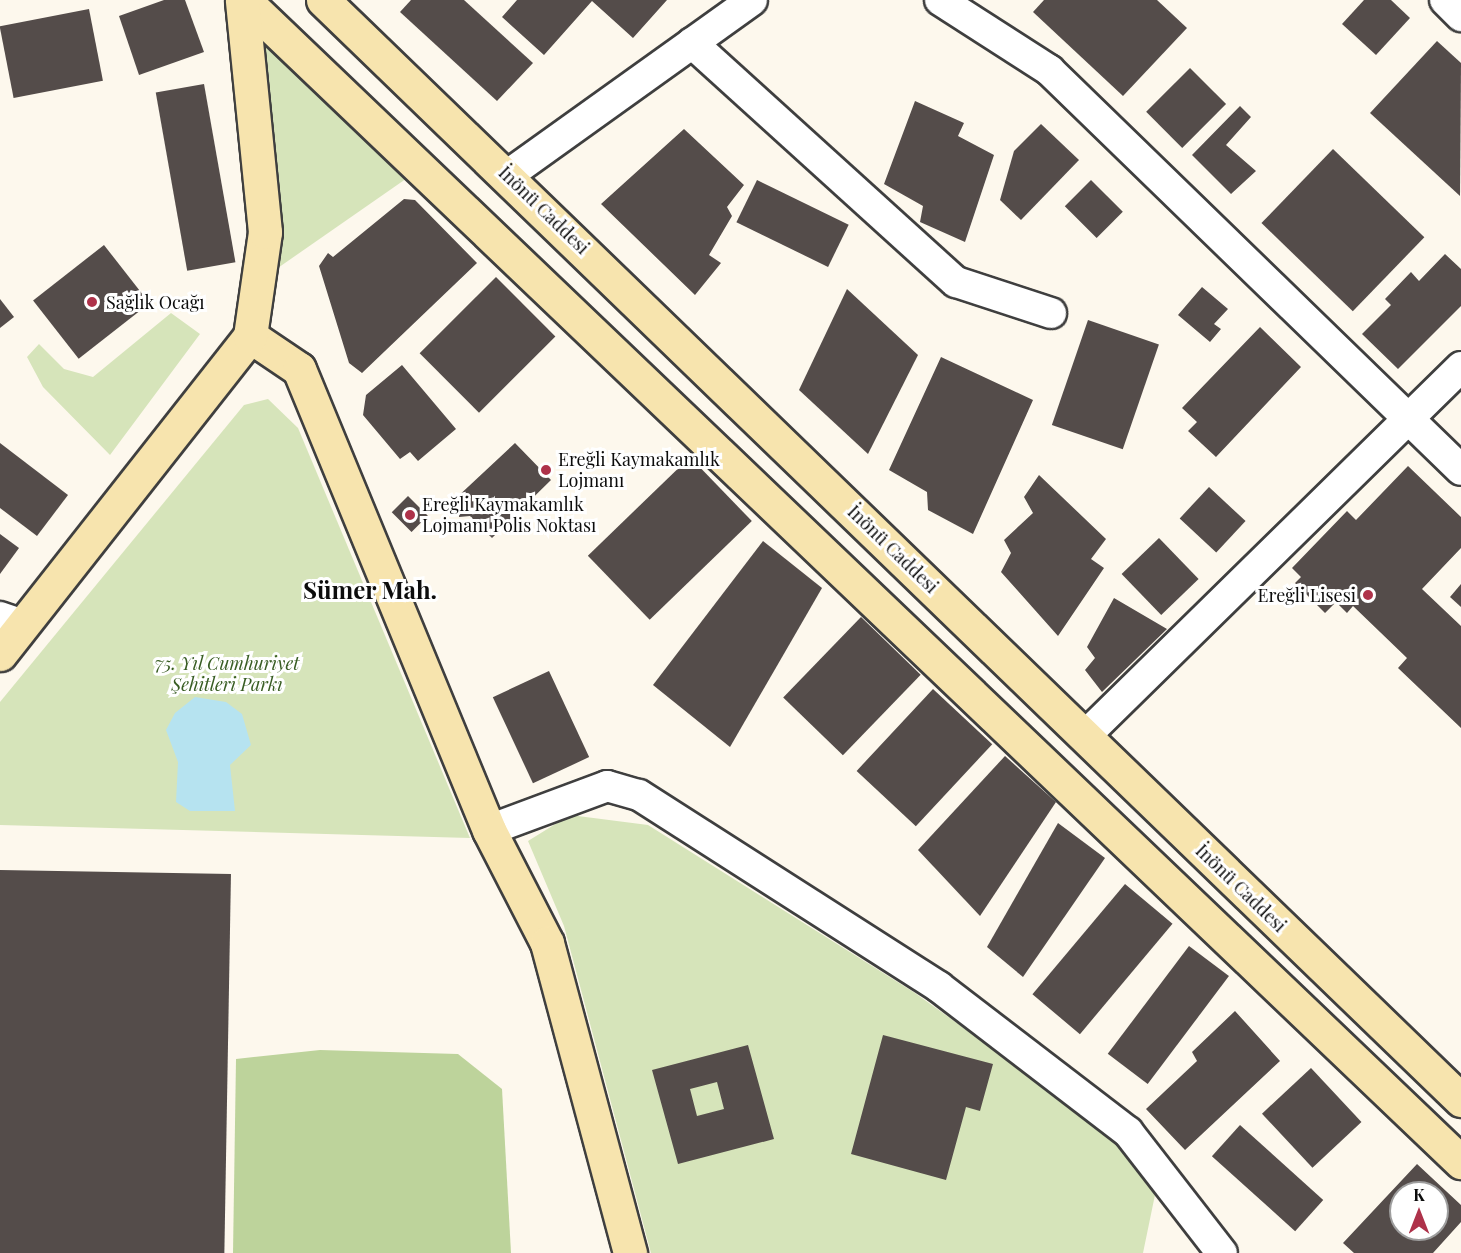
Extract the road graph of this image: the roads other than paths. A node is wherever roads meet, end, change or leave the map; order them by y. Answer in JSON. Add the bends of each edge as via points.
{"nodes":[{"id":1,"x":243,"y":0,"type":"edge"},
{"id":2,"x":323,"y":0,"type":"edge"},
{"id":3,"x":753,"y":0,"type":"edge"},
{"id":4,"x":940,"y":0,"type":"edge"},
{"id":5,"x":1445,"y":0,"type":"edge"},
{"id":6,"x":1461,"y":16,"type":"edge"},
{"id":7,"x":692,"y":43,"type":"junction"},
{"id":8,"x":508,"y":175,"type":"junction"},
{"id":9,"x":1051,"y":313,"type":"dead end"},
{"id":10,"x":250,"y":336,"type":"junction"},
{"id":11,"x":1461,"y":367,"type":"edge"},
{"id":12,"x":1408,"y":419,"type":"junction"},
{"id":13,"x":1461,"y":470,"type":"edge"},
{"id":14,"x":12,"y":621,"type":"edge"},
{"id":15,"x":0,"y":654,"type":"edge"},
{"id":16,"x":1084,"y":735,"type":"junction"},
{"id":17,"x":489,"y":830,"type":"junction"},
{"id":18,"x":1461,"y":1100,"type":"edge"},
{"id":19,"x":1461,"y":1162,"type":"edge"},
{"id":20,"x":630,"y":1253,"type":"edge"},
{"id":21,"x":1222,"y":1253,"type":"edge"}],
"edges":[{"from":1,"to":10,"type":"main road","via":[[265,232]]},
{"from":1,"to":19,"type":"main road"},
{"from":2,"to":8,"type":"main road","name":"İnönü Caddesi"},
{"from":3,"to":7,"type":"street"},
{"from":4,"to":12,"type":"street","via":[[1049,70]]},
{"from":5,"to":6,"type":"street"},
{"from":7,"to":8,"type":"street"},
{"from":7,"to":9,"type":"street","via":[[956,282]]},
{"from":8,"to":16,"type":"main road","name":"İnönü Caddesi"},
{"from":10,"to":14,"type":"main road"},
{"from":10,"to":17,"type":"main road","via":[[299,369]]},
{"from":11,"to":12,"type":"street"},
{"from":12,"to":13,"type":"street"},
{"from":12,"to":16,"type":"street"},
{"from":14,"to":15,"type":"main road"},
{"from":16,"to":18,"type":"main road","name":"İnönü Caddesi"},
{"from":17,"to":20,"type":"main road","via":[[547,943]]},
{"from":17,"to":21,"type":"street","via":[[607,786],[639,795],[939,987],[1128,1132]]}]}
